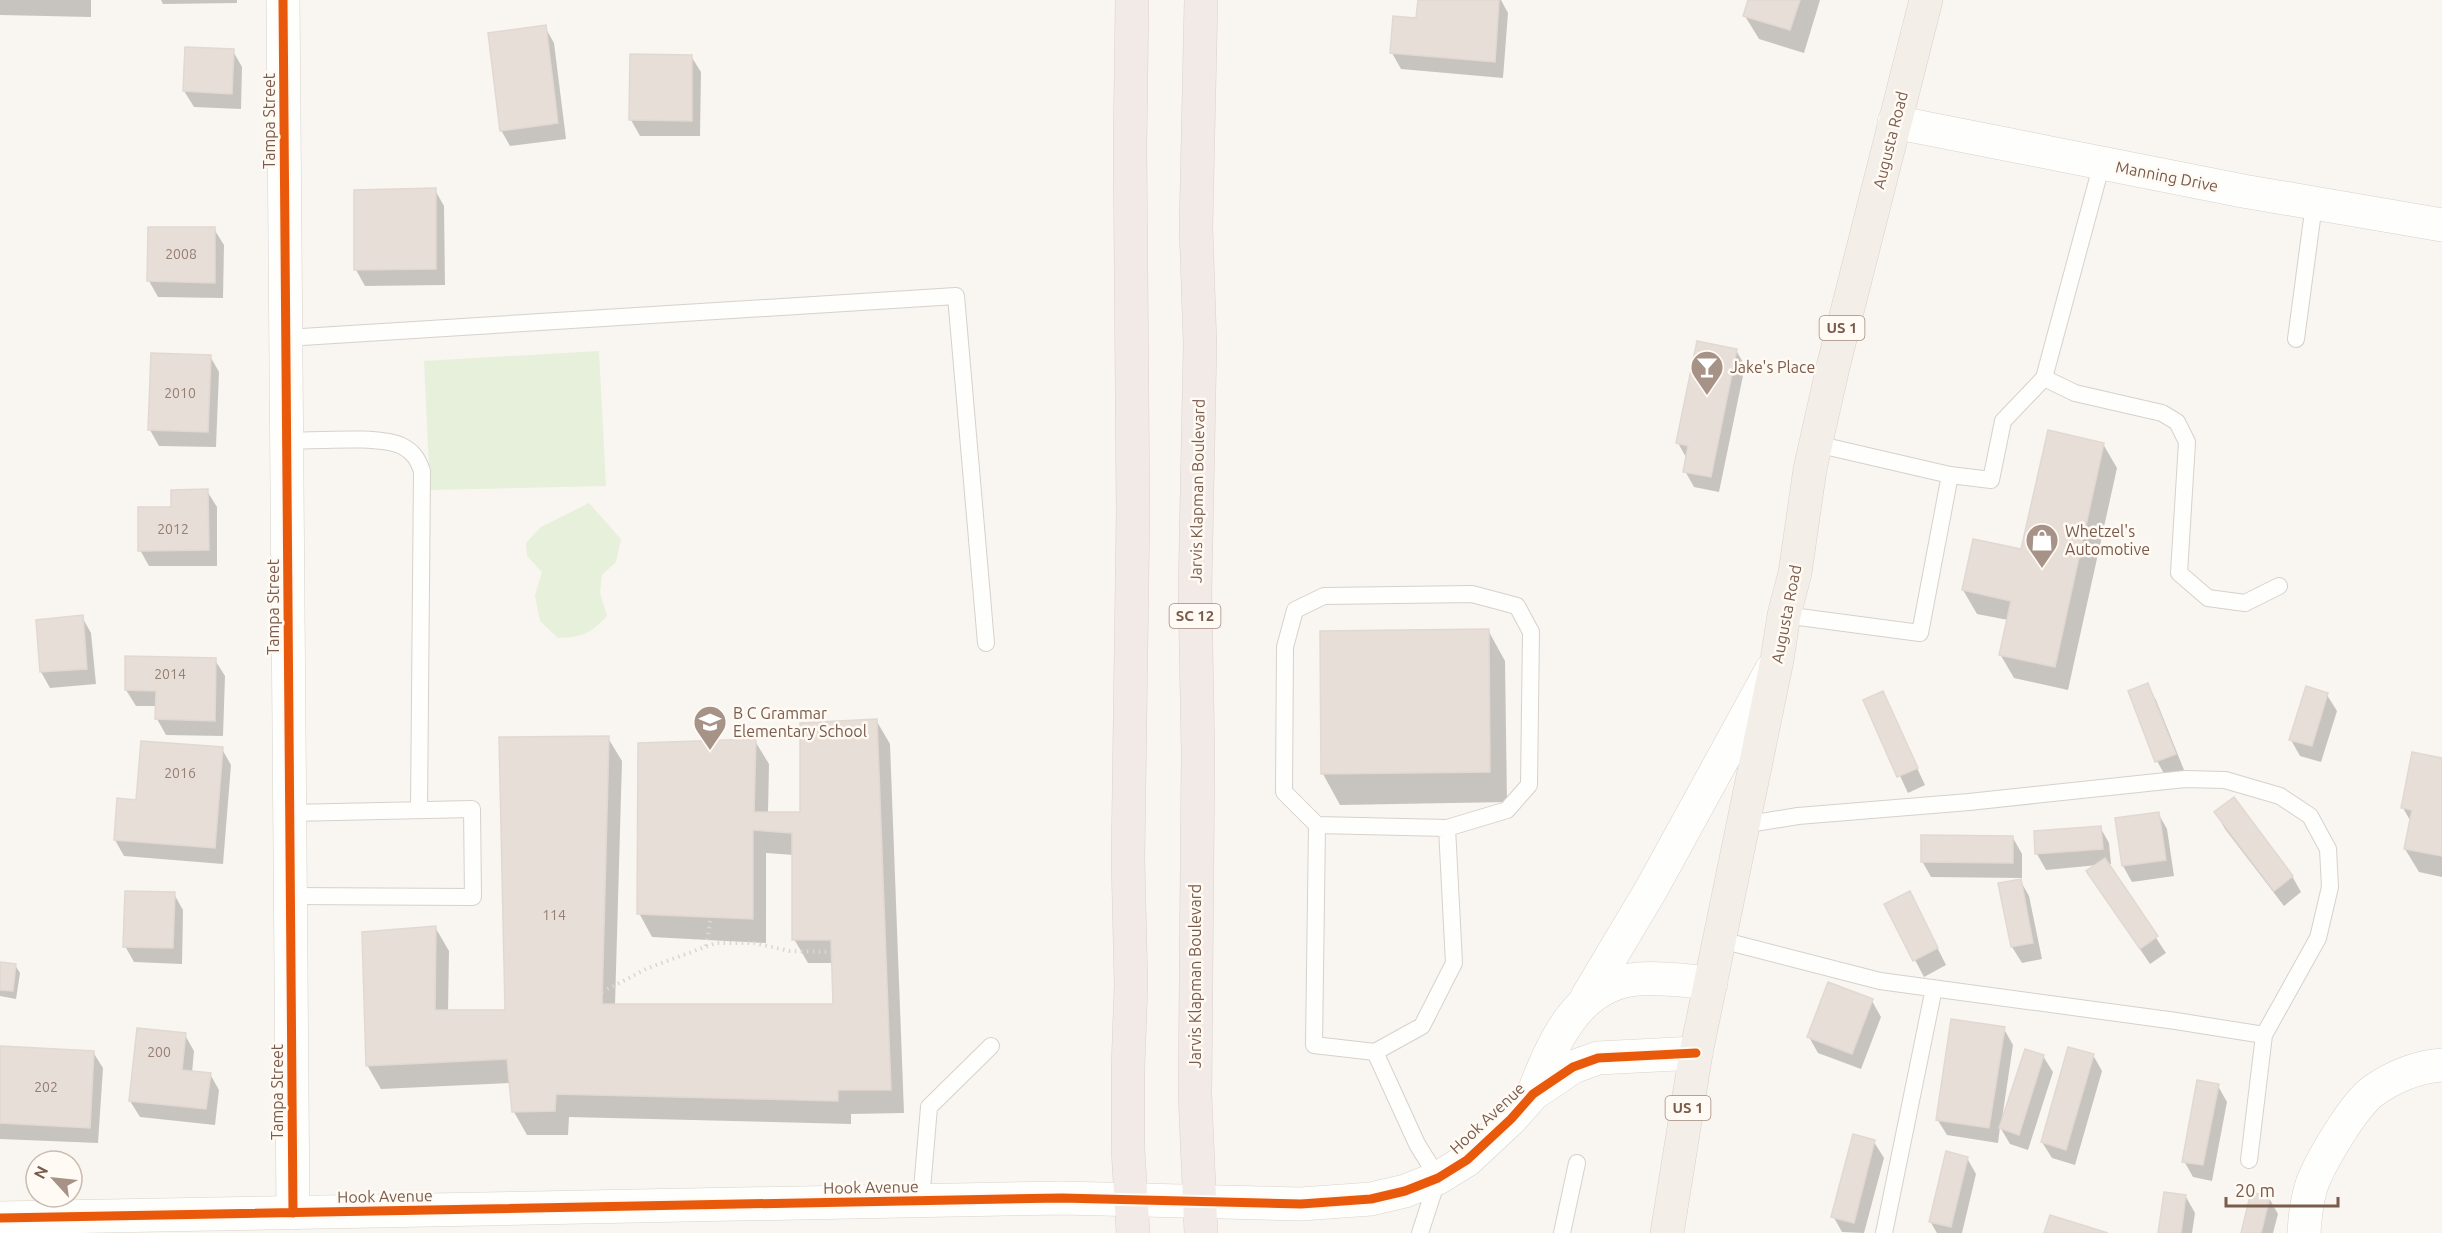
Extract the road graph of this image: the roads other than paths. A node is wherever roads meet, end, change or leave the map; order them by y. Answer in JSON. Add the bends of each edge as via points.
{"nodes":[{"id":1,"x":283,"y":0,"type":"edge"},
{"id":2,"x":1132,"y":0,"type":"edge"},
{"id":3,"x":1201,"y":0,"type":"edge"},
{"id":4,"x":1926,"y":0,"type":"edge"},
{"id":5,"x":1894,"y":122,"type":"junction"},
{"id":6,"x":2102,"y":163,"type":"junction"},
{"id":7,"x":2314,"y":204,"type":"junction"},
{"id":8,"x":2442,"y":225,"type":"edge"},
{"id":9,"x":286,"y":338,"type":"junction"},
{"id":10,"x":2296,"y":339,"type":"dead end"},
{"id":11,"x":2044,"y":378,"type":"junction"},
{"id":12,"x":287,"y":441,"type":"junction"},
{"id":13,"x":1816,"y":444,"type":"junction"},
{"id":14,"x":1950,"y":475,"type":"junction"},
{"id":15,"x":2279,"y":586,"type":"dead end"},
{"id":16,"x":1784,"y":615,"type":"junction"},
{"id":17,"x":986,"y":643,"type":"dead end"},
{"id":18,"x":1777,"y":660,"type":"junction"},
{"id":19,"x":419,"y":810,"type":"junction"},
{"id":20,"x":290,"y":813,"type":"junction"},
{"id":21,"x":1317,"y":825,"type":"junction"},
{"id":22,"x":1743,"y":825,"type":"junction"},
{"id":23,"x":1448,"y":828,"type":"junction"},
{"id":24,"x":291,"y":896,"type":"junction"},
{"id":25,"x":1720,"y":940,"type":"junction"},
{"id":26,"x":1711,"y":983,"type":"junction"},
{"id":27,"x":1934,"y":988,"type":"junction"},
{"id":28,"x":1587,"y":997,"type":"junction"},
{"id":29,"x":2264,"y":1035,"type":"junction"},
{"id":30,"x":991,"y":1046,"type":"dead end"},
{"id":31,"x":1375,"y":1052,"type":"junction"},
{"id":32,"x":1696,"y":1053,"type":"junction"},
{"id":33,"x":2442,"y":1065,"type":"edge"},
{"id":34,"x":1533,"y":1094,"type":"junction"},
{"id":35,"x":2249,"y":1160,"type":"dead end"},
{"id":36,"x":1577,"y":1163,"type":"dead end"},
{"id":37,"x":1438,"y":1178,"type":"junction"},
{"id":38,"x":1131,"y":1200,"type":"junction"},
{"id":39,"x":921,"y":1201,"type":"junction"},
{"id":40,"x":1199,"y":1201,"type":"junction"},
{"id":41,"x":293,"y":1213,"type":"junction"},
{"id":42,"x":0,"y":1218,"type":"edge"},
{"id":43,"x":1669,"y":1232,"type":"edge"},
{"id":44,"x":1133,"y":1233,"type":"edge"},
{"id":45,"x":1201,"y":1233,"type":"edge"},
{"id":46,"x":1420,"y":1233,"type":"edge"},
{"id":47,"x":1562,"y":1233,"type":"edge"},
{"id":48,"x":1884,"y":1233,"type":"edge"},
{"id":49,"x":2304,"y":1233,"type":"edge"}],
"edges":[{"from":1,"to":9,"type":"street","name":"Tampa Street"},
{"from":2,"to":38,"type":"highway","via":[[1133,512],[1128,859]]},
{"from":3,"to":40,"type":"highway","name":"Jarvis Klapman Boulevard","number":"SC 12","via":[[1195,591],[1195,1095]]},
{"from":4,"to":5,"type":"main road","name":"Augusta Road","number":"US 1"},
{"from":5,"to":6,"type":"street","name":"Manning Drive"},
{"from":5,"to":13,"type":"main road","name":"Augusta Road","number":"US 1"},
{"from":6,"to":7,"type":"street","name":"Manning Drive"},
{"from":6,"to":11,"type":"lane"},
{"from":7,"to":8,"type":"street","name":"Manning Drive"},
{"from":7,"to":10,"type":"lane"},
{"from":9,"to":12,"type":"street","name":"Tampa Street"},
{"from":9,"to":17,"type":"lane","via":[[956,297]]},
{"from":11,"to":14,"type":"lane","via":[[2002,421],[1990,480]]},
{"from":11,"to":15,"type":"lane","via":[[2075,393],[2162,413],[2177,422],[2187,442],[2179,573],[2208,598],[2245,603]]},
{"from":12,"to":19,"type":"lane","via":[[373,440],[401,446],[416,456],[422,471]]},
{"from":12,"to":20,"type":"street","name":"Tampa Street"},
{"from":13,"to":14,"type":"lane"},
{"from":13,"to":16,"type":"main road","name":"Augusta Road","number":"US 1","via":[[1795,573]]},
{"from":14,"to":16,"type":"lane","via":[[1920,633]]},
{"from":16,"to":18,"type":"main road","name":"Augusta Road","number":"US 1"},
{"from":18,"to":22,"type":"main road","name":"Augusta Road","number":"US 1"},
{"from":18,"to":28,"type":"street","via":[[1657,879]]},
{"from":19,"to":20,"type":"lane"},
{"from":19,"to":24,"type":"lane","via":[[472,809],[473,897]]},
{"from":20,"to":24,"type":"street","name":"Tampa Street"},
{"from":21,"to":23,"type":"lane"},
{"from":21,"to":23,"type":"lane","via":[[1284,792],[1285,647],[1295,610],[1323,596],[1472,594],[1517,606],[1531,632],[1529,785],[1507,810]]},
{"from":21,"to":31,"type":"lane","via":[[1314,1046]]},
{"from":22,"to":25,"type":"main road","name":"Augusta Road","number":"US 1"},
{"from":22,"to":29,"type":"lane","via":[[1798,816],[2185,779],[2225,780],[2280,796],[2310,816],[2328,849],[2330,886],[2318,938]]},
{"from":23,"to":31,"type":"lane","via":[[1454,963],[1422,1026]]},
{"from":24,"to":41,"type":"street","name":"Tampa Street"},
{"from":25,"to":26,"type":"main road","name":"Augusta Road","number":"US 1"},
{"from":25,"to":27,"type":"lane","via":[[1880,981]]},
{"from":26,"to":28,"type":"street","name":"Hook Avenue","via":[[1635,979]]},
{"from":26,"to":32,"type":"main road","name":"Augusta Road","number":"US 1"},
{"from":27,"to":29,"type":"lane"},
{"from":27,"to":48,"type":"lane"},
{"from":28,"to":34,"type":"street","name":"Hook Avenue","via":[[1549,1052]]},
{"from":29,"to":35,"type":"lane"},
{"from":30,"to":39,"type":"lane","via":[[929,1107]]},
{"from":31,"to":37,"type":"lane","via":[[1417,1144]]},
{"from":32,"to":34,"type":"street","name":"Hook Avenue","via":[[1598,1058],[1573,1067]]},
{"from":32,"to":43,"type":"main road","name":"Augusta Road","number":"US 1"},
{"from":33,"to":49,"type":"street","via":[[2403,1074],[2372,1092],[2349,1118],[2314,1179]]},
{"from":34,"to":37,"type":"street","name":"Hook Avenue","via":[[1467,1160]]},
{"from":36,"to":47,"type":"lane"},
{"from":37,"to":40,"type":"street","name":"Hook Avenue","via":[[1371,1199],[1301,1204]]},
{"from":37,"to":46,"type":"lane"},
{"from":38,"to":39,"type":"street","name":"Hook Avenue"},
{"from":38,"to":40,"type":"street","name":"Hook Avenue"},
{"from":38,"to":44,"type":"highway"},
{"from":39,"to":41,"type":"street","name":"Hook Avenue"},
{"from":40,"to":45,"type":"highway","name":"Jarvis Klapman Boulevard","number":"SC 12"},
{"from":41,"to":42,"type":"street","name":"Hook Avenue"}]}
